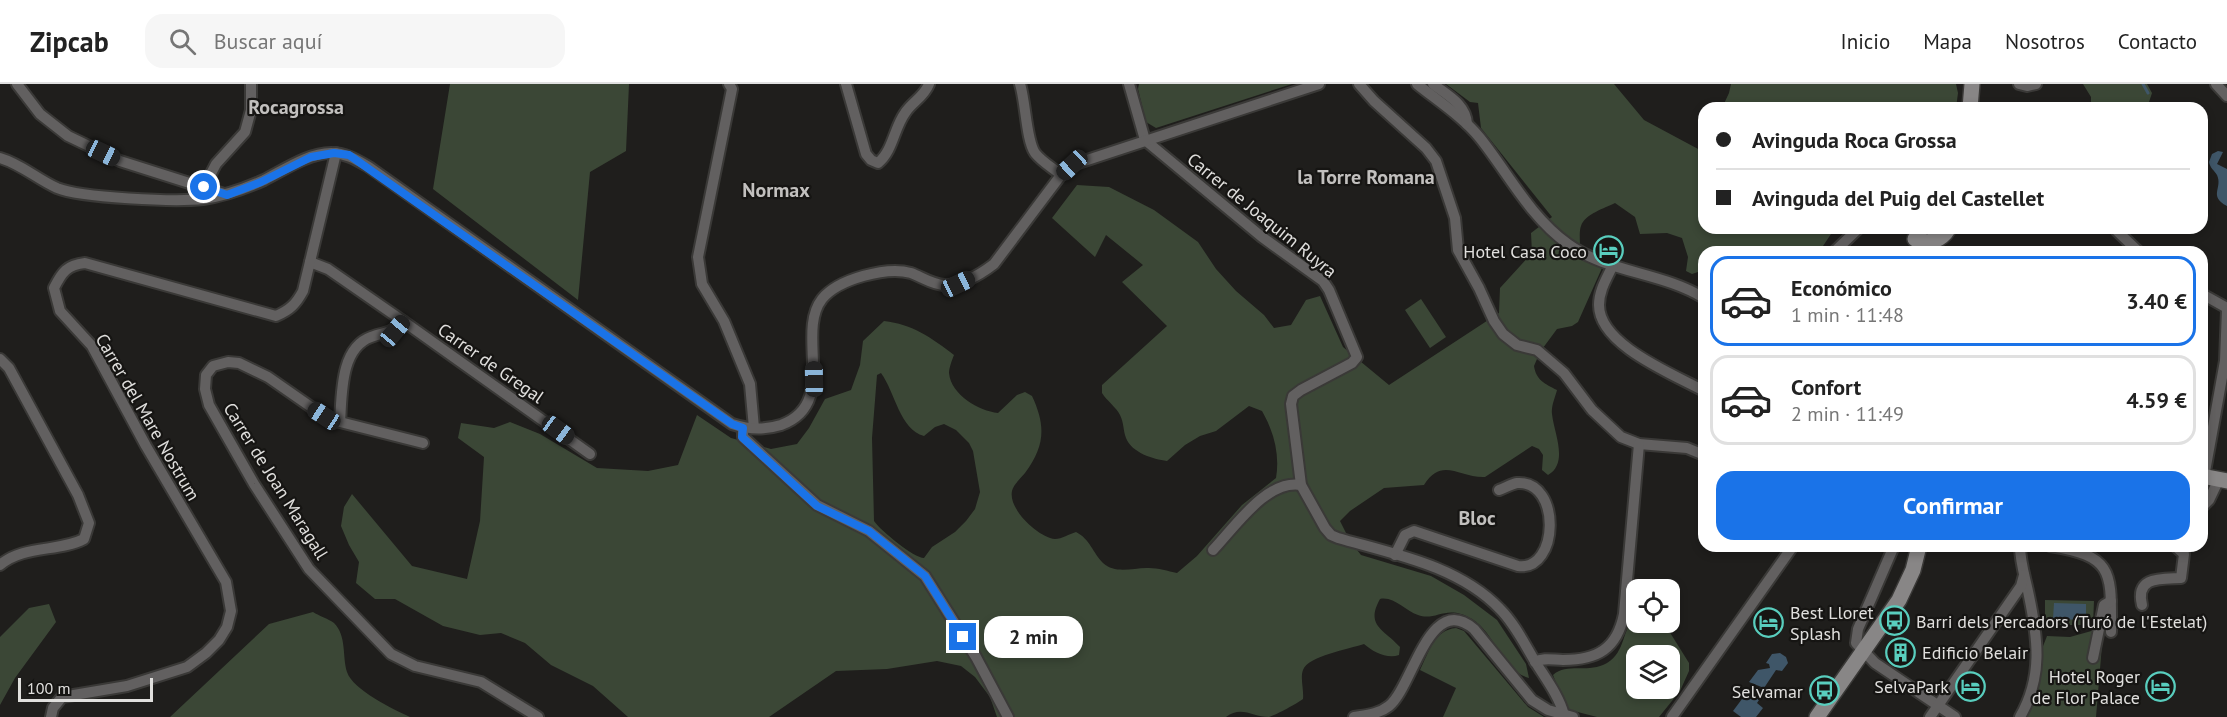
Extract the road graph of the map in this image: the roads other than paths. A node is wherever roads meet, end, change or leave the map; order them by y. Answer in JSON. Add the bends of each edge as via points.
{"nodes":[{"id":1,"x":17,"y":84,"type":"edge"},
{"id":2,"x":251,"y":84,"type":"edge"},
{"id":3,"x":729,"y":84,"type":"edge"},
{"id":4,"x":846,"y":84,"type":"edge"},
{"id":5,"x":929,"y":84,"type":"edge"},
{"id":6,"x":1020,"y":84,"type":"edge"},
{"id":7,"x":1129,"y":84,"type":"edge"},
{"id":8,"x":1318,"y":84,"type":"edge"},
{"id":9,"x":1359,"y":84,"type":"edge"},
{"id":10,"x":1419,"y":84,"type":"edge"},
{"id":11,"x":1433,"y":84,"type":"edge"},
{"id":12,"x":1972,"y":84,"type":"edge"},
{"id":13,"x":2019,"y":84,"type":"edge"},
{"id":14,"x":2036,"y":84,"type":"edge"},
{"id":15,"x":2216,"y":84,"type":"edge"},
{"id":16,"x":2227,"y":96,"type":"edge"},
{"id":17,"x":1970,"y":102,"type":"edge"},
{"id":18,"x":1467,"y":124,"type":"junction"},
{"id":19,"x":1145,"y":140,"type":"junction"},
{"id":20,"x":336,"y":153,"type":"junction"},
{"id":21,"x":0,"y":158,"type":"edge"},
{"id":22,"x":1061,"y":175,"type":"junction"},
{"id":23,"x":204,"y":187,"type":"junction"},
{"id":24,"x":225,"y":194,"type":"junction"},
{"id":25,"x":1853,"y":234,"type":"edge"},
{"id":26,"x":1910,"y":234,"type":"edge"},
{"id":27,"x":2120,"y":234,"type":"edge"},
{"id":28,"x":1944,"y":239,"type":"edge"},
{"id":29,"x":1840,"y":246,"type":"edge"},
{"id":30,"x":1921,"y":246,"type":"edge"},
{"id":31,"x":2133,"y":246,"type":"edge"},
{"id":32,"x":310,"y":262,"type":"junction"},
{"id":33,"x":1613,"y":265,"type":"junction"},
{"id":34,"x":1698,"y":295,"type":"edge"},
{"id":35,"x":2208,"y":298,"type":"edge"},
{"id":36,"x":2227,"y":309,"type":"edge"},
{"id":37,"x":403,"y":321,"type":"junction"},
{"id":38,"x":0,"y":359,"type":"edge"},
{"id":39,"x":1698,"y":388,"type":"edge"},
{"id":40,"x":340,"y":422,"type":"junction"},
{"id":41,"x":748,"y":428,"type":"junction"},
{"id":42,"x":423,"y":443,"type":"dead end"},
{"id":43,"x":1639,"y":444,"type":"junction"},
{"id":44,"x":1698,"y":453,"type":"edge"},
{"id":45,"x":591,"y":454,"type":"dead end"},
{"id":46,"x":2213,"y":478,"type":"edge"},
{"id":47,"x":1301,"y":485,"type":"junction"},
{"id":48,"x":1499,"y":490,"type":"dead end"},
{"id":49,"x":2208,"y":501,"type":"edge"},
{"id":50,"x":1213,"y":550,"type":"dead end"},
{"id":51,"x":1790,"y":552,"type":"edge"},
{"id":52,"x":1891,"y":552,"type":"edge"},
{"id":53,"x":1919,"y":552,"type":"edge"},
{"id":54,"x":2021,"y":552,"type":"edge"},
{"id":55,"x":2078,"y":552,"type":"edge"},
{"id":56,"x":2182,"y":552,"type":"edge"},
{"id":57,"x":1395,"y":555,"type":"junction"},
{"id":58,"x":0,"y":565,"type":"edge"},
{"id":59,"x":2024,"y":575,"type":"junction"},
{"id":60,"x":2017,"y":591,"type":"junction"},
{"id":61,"x":2029,"y":596,"type":"junction"},
{"id":62,"x":2111,"y":600,"type":"junction"},
{"id":63,"x":2142,"y":605,"type":"dead end"},
{"id":64,"x":2111,"y":632,"type":"dead end"},
{"id":65,"x":1863,"y":651,"type":"junction"},
{"id":66,"x":2093,"y":658,"type":"dead end"},
{"id":67,"x":1566,"y":660,"type":"junction"},
{"id":68,"x":1535,"y":662,"type":"junction"},
{"id":69,"x":1543,"y":675,"type":"junction"},
{"id":70,"x":1552,"y":689,"type":"junction"},
{"id":71,"x":1536,"y":703,"type":"junction"},
{"id":72,"x":1938,"y":706,"type":"junction"},
{"id":73,"x":1564,"y":715,"type":"edge"},
{"id":74,"x":51,"y":717,"type":"edge"},
{"id":75,"x":538,"y":717,"type":"edge"},
{"id":76,"x":1008,"y":717,"type":"edge"},
{"id":77,"x":1354,"y":717,"type":"edge"},
{"id":78,"x":1672,"y":717,"type":"edge"},
{"id":79,"x":1817,"y":717,"type":"edge"},
{"id":80,"x":1930,"y":717,"type":"edge"},
{"id":81,"x":1955,"y":717,"type":"edge"},
{"id":82,"x":2020,"y":717,"type":"edge"}],
"edges":[{"from":1,"to":23,"type":"street","via":[[40,114],[68,136],[120,161]]},
{"from":2,"to":23,"type":"street","via":[[251,110],[245,132],[216,164]]},
{"from":3,"to":41,"type":"street","via":[[732,89],[698,256],[702,284],[724,321],[750,384]]},
{"from":4,"to":5,"type":"street","via":[[866,154],[878,163],[907,110]]},
{"from":6,"to":22,"type":"street","via":[[1035,153]]},
{"from":7,"to":19,"type":"street"},
{"from":8,"to":19,"type":"street"},
{"from":9,"to":43,"type":"street","via":[[1436,161],[1455,218],[1458,250],[1498,328],[1513,343],[1542,354],[1564,373],[1613,430]]},
{"from":10,"to":18,"type":"street"},
{"from":11,"to":18,"type":"street","via":[[1462,107]]},
{"from":12,"to":17,"type":"main road"},
{"from":13,"to":14,"type":"street"},
{"from":15,"to":16,"type":"street"},
{"from":18,"to":33,"type":"street","via":[[1546,225],[1564,242]]},
{"from":19,"to":22,"type":"street","via":[[1085,159]]},
{"from":19,"to":47,"type":"street","name":"Carrer de Joaquim Ruyra","via":[[1262,237],[1323,281],[1329,290],[1357,357],[1293,396]]},
{"from":20,"to":24,"type":"street","via":[[311,157],[261,182]]},
{"from":20,"to":32,"type":"street","name":"Carrer del Mare Nostrum"},
{"from":20,"to":41,"type":"street","via":[[349,155],[369,167],[732,424]]},
{"from":21,"to":24,"type":"street","via":[[57,188],[87,194],[202,199]]},
{"from":22,"to":41,"type":"street","via":[[984,272],[958,284],[945,285],[909,273],[882,271],[866,274],[823,297],[812,320],[814,379],[802,409],[790,421],[767,428]]},
{"from":23,"to":24,"type":"street"},
{"from":25,"to":29,"type":"street"},
{"from":26,"to":28,"type":"main road","via":[[1930,242]]},
{"from":26,"to":30,"type":"main road"},
{"from":27,"to":31,"type":"street"},
{"from":32,"to":37,"type":"street","name":"Carrer de Gregal","via":[[328,269]]},
{"from":32,"to":74,"type":"street","name":"Carrer del Mare Nostrum","via":[[296,303],[276,316],[85,263],[62,272],[54,288],[60,311],[92,346],[226,582],[231,611],[219,640],[188,667],[127,686],[62,696]]},
{"from":33,"to":34,"type":"street"},
{"from":33,"to":39,"type":"street","via":[[1599,303],[1606,328],[1618,341]]},
{"from":35,"to":36,"type":"street"},
{"from":36,"to":46,"type":"street"},
{"from":37,"to":40,"type":"street","via":[[395,331],[371,337],[355,348],[346,369]]},
{"from":37,"to":45,"type":"street","name":"Carrer de Gregal"},
{"from":38,"to":58,"type":"street","via":[[9,368],[73,485],[89,523],[84,539],[77,543],[50,546]]},
{"from":40,"to":42,"type":"street","name":"Carrer de Joan Maragall"},
{"from":40,"to":75,"type":"street","name":"Carrer de Joan Maragall","via":[[239,363],[213,366],[206,375],[209,405],[309,569],[391,654],[415,666],[481,682]]},
{"from":41,"to":76,"type":"street","via":[[742,437],[817,506],[869,531],[925,576]]},
{"from":43,"to":44,"type":"street"},
{"from":43,"to":67,"type":"street","via":[[1620,628],[1602,652]]},
{"from":46,"to":49,"type":"street"},
{"from":47,"to":50,"type":"street","via":[[1271,490]]},
{"from":47,"to":57,"type":"street","name":"Carrer de Joaquim Ruyra","via":[[1331,535]]},
{"from":48,"to":57,"type":"street","via":[[1525,484],[1545,501],[1550,515],[1547,543],[1534,563],[1518,566],[1414,531],[1405,535]]},
{"from":51,"to":78,"type":"street"},
{"from":52,"to":65,"type":"street","via":[[1856,634],[1856,643]]},
{"from":53,"to":65,"type":"main road","via":[[1899,600]]},
{"from":54,"to":59,"type":"street"},
{"from":55,"to":62,"type":"street","via":[[2098,561],[2108,576]]},
{"from":56,"to":63,"type":"street","via":[[2181,578],[2148,582],[2140,597]]},
{"from":57,"to":68,"type":"street","name":"Carrer de Joaquim Ruyra","via":[[1447,572],[1493,602],[1508,618]]},
{"from":59,"to":60,"type":"street"},
{"from":59,"to":61,"type":"street"},
{"from":60,"to":61,"type":"street"},
{"from":60,"to":72,"type":"street"},
{"from":61,"to":82,"type":"street","via":[[2037,674]]},
{"from":62,"to":64,"type":"street"},
{"from":62,"to":66,"type":"street","via":[[2104,605]]},
{"from":65,"to":72,"type":"street"},
{"from":65,"to":79,"type":"main road"},
{"from":67,"to":68,"type":"street"},
{"from":67,"to":69,"type":"street"},
{"from":68,"to":69,"type":"street","name":"Carrer de Joaquim Ruyra"},
{"from":69,"to":70,"type":"street","name":"Carrer de Joaquim Ruyra"},
{"from":70,"to":71,"type":"street","via":[[1547,698]]},
{"from":70,"to":73,"type":"street","name":"Carrer de Joaquim Ruyra"},
{"from":71,"to":73,"type":"street"},
{"from":71,"to":77,"type":"street","via":[[1474,629],[1455,620],[1441,624],[1430,635],[1394,702],[1378,712]]},
{"from":72,"to":80,"type":"street"},
{"from":72,"to":81,"type":"street"}]}
